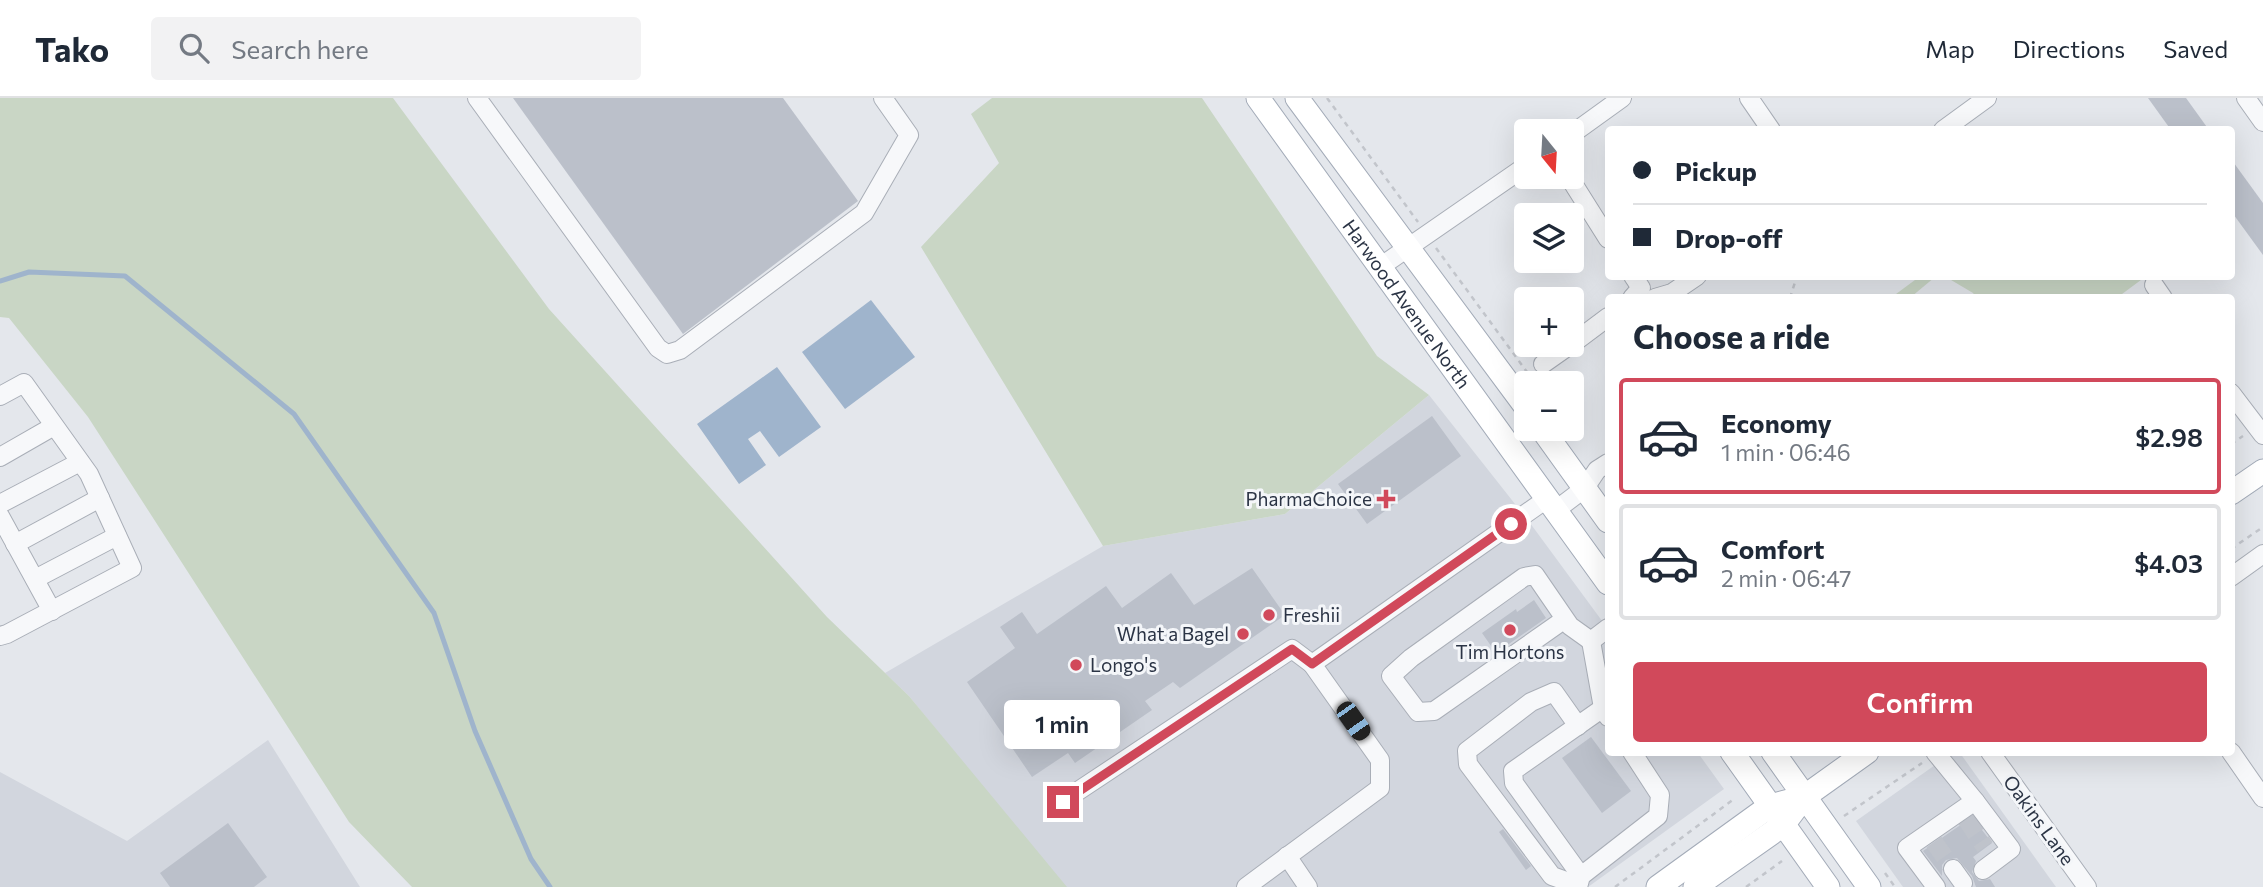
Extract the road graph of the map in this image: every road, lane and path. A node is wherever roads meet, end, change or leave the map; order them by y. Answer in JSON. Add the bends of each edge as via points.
{"nodes":[{"id":1,"x":477,"y":98,"type":"edge"},
{"id":2,"x":883,"y":98,"type":"edge"},
{"id":3,"x":1258,"y":98,"type":"edge"},
{"id":4,"x":1297,"y":98,"type":"edge"},
{"id":5,"x":1622,"y":98,"type":"edge"},
{"id":6,"x":1749,"y":98,"type":"edge"},
{"id":7,"x":1987,"y":98,"type":"edge"},
{"id":8,"x":2246,"y":98,"type":"edge"},
{"id":9,"x":2263,"y":122,"type":"edge"},
{"id":10,"x":1584,"y":125,"type":"edge"},
{"id":11,"x":1768,"y":126,"type":"edge"},
{"id":12,"x":1948,"y":126,"type":"edge"},
{"id":13,"x":1514,"y":174,"type":"edge"},
{"id":14,"x":1577,"y":189,"type":"edge"},
{"id":15,"x":1605,"y":234,"type":"edge"},
{"id":16,"x":1409,"y":247,"type":"junction"},
{"id":17,"x":1380,"y":267,"type":"junction"},
{"id":18,"x":1692,"y":280,"type":"edge"},
{"id":19,"x":1642,"y":291,"type":"edge"},
{"id":20,"x":1605,"y":319,"type":"edge"},
{"id":21,"x":1584,"y":335,"type":"edge"},
{"id":22,"x":1553,"y":357,"type":"edge"},
{"id":23,"x":1543,"y":364,"type":"dead end"},
{"id":24,"x":1514,"y":391,"type":"edge"},
{"id":25,"x":0,"y":396,"type":"edge"},
{"id":26,"x":2235,"y":398,"type":"edge"},
{"id":27,"x":54,"y":426,"type":"junction"},
{"id":28,"x":2263,"y":435,"type":"edge"},
{"id":29,"x":1551,"y":441,"type":"edge"},
{"id":30,"x":0,"y":457,"type":"edge"},
{"id":31,"x":80,"y":462,"type":"junction"},
{"id":32,"x":2263,"y":471,"type":"edge"},
{"id":33,"x":1597,"y":474,"type":"edge"},
{"id":34,"x":2235,"y":490,"type":"edge"},
{"id":35,"x":100,"y":498,"type":"junction"},
{"id":36,"x":0,"y":504,"type":"edge"},
{"id":37,"x":1552,"y":504,"type":"junction"},
{"id":38,"x":1605,"y":508,"type":"edge"},
{"id":39,"x":0,"y":516,"type":"edge"},
{"id":40,"x":2263,"y":527,"type":"edge"},
{"id":41,"x":117,"y":536,"type":"junction"},
{"id":42,"x":15,"y":544,"type":"junction"},
{"id":43,"x":2235,"y":546,"type":"edge"},
{"id":44,"x":2263,"y":554,"type":"edge"},
{"id":45,"x":2235,"y":574,"type":"edge"},
{"id":46,"x":35,"y":579,"type":"junction"},
{"id":47,"x":1605,"y":579,"type":"edge"},
{"id":48,"x":52,"y":611,"type":"junction"},
{"id":49,"x":1565,"y":618,"type":"junction"},
{"id":50,"x":1605,"y":630,"type":"edge"},
{"id":51,"x":0,"y":636,"type":"edge"},
{"id":52,"x":1591,"y":641,"type":"junction"},
{"id":53,"x":1312,"y":664,"type":"junction"},
{"id":54,"x":1605,"y":708,"type":"edge"},
{"id":55,"x":1605,"y":713,"type":"edge"},
{"id":56,"x":1578,"y":726,"type":"junction"},
{"id":57,"x":1635,"y":756,"type":"edge"},
{"id":58,"x":1735,"y":756,"type":"edge"},
{"id":59,"x":1776,"y":756,"type":"edge"},
{"id":60,"x":1861,"y":756,"type":"edge"},
{"id":61,"x":1931,"y":756,"type":"edge"},
{"id":62,"x":1937,"y":756,"type":"edge"},
{"id":63,"x":1993,"y":756,"type":"edge"},
{"id":64,"x":2234,"y":756,"type":"edge"},
{"id":65,"x":1804,"y":797,"type":"junction"},
{"id":66,"x":2263,"y":798,"type":"edge"},
{"id":67,"x":1734,"y":799,"type":"dead end"},
{"id":68,"x":1063,"y":802,"type":"dead end"},
{"id":69,"x":1770,"y":806,"type":"junction"},
{"id":70,"x":1967,"y":810,"type":"junction"},
{"id":71,"x":1783,"y":825,"type":"junction"},
{"id":72,"x":1827,"y":829,"type":"junction"},
{"id":73,"x":1287,"y":856,"type":"junction"},
{"id":74,"x":1782,"y":861,"type":"dead end"},
{"id":75,"x":1972,"y":871,"type":"edge"},
{"id":76,"x":1579,"y":883,"type":"edge"},
{"id":77,"x":1246,"y":887,"type":"edge"},
{"id":78,"x":1308,"y":887,"type":"edge"},
{"id":79,"x":1615,"y":887,"type":"edge"},
{"id":80,"x":1658,"y":887,"type":"edge"},
{"id":81,"x":1695,"y":887,"type":"edge"},
{"id":82,"x":1746,"y":887,"type":"edge"},
{"id":83,"x":1828,"y":887,"type":"edge"},
{"id":84,"x":1869,"y":887,"type":"edge"},
{"id":85,"x":1936,"y":887,"type":"edge"},
{"id":86,"x":2087,"y":887,"type":"edge"}],
"edges":[{"from":1,"to":2,"type":"street","via":[[658,348],[667,354],[680,350],[864,213],[909,135]]},
{"from":3,"to":17,"type":"main road","name":"Harwood Avenue North"},
{"from":4,"to":16,"type":"main road","name":"Harwood Avenue North"},
{"from":5,"to":10,"type":"street"},
{"from":6,"to":11,"type":"street"},
{"from":7,"to":12,"type":"street"},
{"from":8,"to":9,"type":"street"},
{"from":13,"to":16,"type":"street"},
{"from":14,"to":15,"type":"street"},
{"from":16,"to":17,"type":"street"},
{"from":16,"to":24,"type":"main road","name":"Harwood Avenue North"},
{"from":17,"to":37,"type":"main road","name":"Harwood Avenue North"},
{"from":18,"to":19,"type":"street","via":[[1672,293]]},
{"from":20,"to":21,"type":"street"},
{"from":22,"to":23,"type":"street"},
{"from":25,"to":27,"type":"street","via":[[24,383]]},
{"from":26,"to":28,"type":"street"},
{"from":27,"to":30,"type":"street"},
{"from":27,"to":31,"type":"street"},
{"from":29,"to":33,"type":"main road","via":[[1562,457]]},
{"from":31,"to":35,"type":"street"},
{"from":31,"to":36,"type":"street"},
{"from":32,"to":34,"type":"main road"},
{"from":33,"to":37,"type":"street"},
{"from":33,"to":38,"type":"main road"},
{"from":35,"to":41,"type":"street"},
{"from":35,"to":42,"type":"street"},
{"from":37,"to":47,"type":"main road","name":"Harwood Avenue North"},
{"from":37,"to":53,"type":"street"},
{"from":39,"to":42,"type":"street"},
{"from":40,"to":43,"type":"path"},
{"from":41,"to":46,"type":"street"},
{"from":41,"to":48,"type":"street","via":[[132,568]]},
{"from":42,"to":46,"type":"street"},
{"from":44,"to":45,"type":"street"},
{"from":46,"to":48,"type":"street"},
{"from":48,"to":51,"type":"street"},
{"from":49,"to":49,"type":"street","via":[[1535,575],[1524,576],[1391,676],[1418,712],[1434,711]]},
{"from":49,"to":52,"type":"street"},
{"from":50,"to":52,"type":"street"},
{"from":52,"to":54,"type":"street"},
{"from":53,"to":68,"type":"street","via":[[1292,649]]},
{"from":53,"to":73,"type":"street","via":[[1380,760],[1380,788]]},
{"from":55,"to":56,"type":"street"},
{"from":56,"to":76,"type":"street","via":[[1513,771],[1514,783]]},
{"from":56,"to":76,"type":"street","via":[[1554,692],[1531,702],[1467,751],[1468,764],[1552,876]]},
{"from":57,"to":76,"type":"street","via":[[1660,795],[1658,816]]},
{"from":58,"to":69,"type":"main road"},
{"from":59,"to":65,"type":"main road"},
{"from":60,"to":65,"type":"main road"},
{"from":61,"to":72,"type":"path"},
{"from":62,"to":70,"type":"street"},
{"from":63,"to":86,"type":"street","name":"Oakins Lane"},
{"from":64,"to":66,"type":"street"},
{"from":65,"to":69,"type":"main road"},
{"from":65,"to":71,"type":"main road"},
{"from":65,"to":72,"type":"main road"},
{"from":67,"to":79,"type":"path"},
{"from":69,"to":71,"type":"main road"},
{"from":69,"to":80,"type":"main road"},
{"from":70,"to":75,"type":"street","via":[[2011,849]]},
{"from":70,"to":85,"type":"street","via":[[1931,838],[1907,848]]},
{"from":71,"to":81,"type":"main road"},
{"from":71,"to":83,"type":"main road"},
{"from":72,"to":84,"type":"main road"},
{"from":73,"to":77,"type":"street"},
{"from":73,"to":78,"type":"street"},
{"from":74,"to":82,"type":"path"}]}
